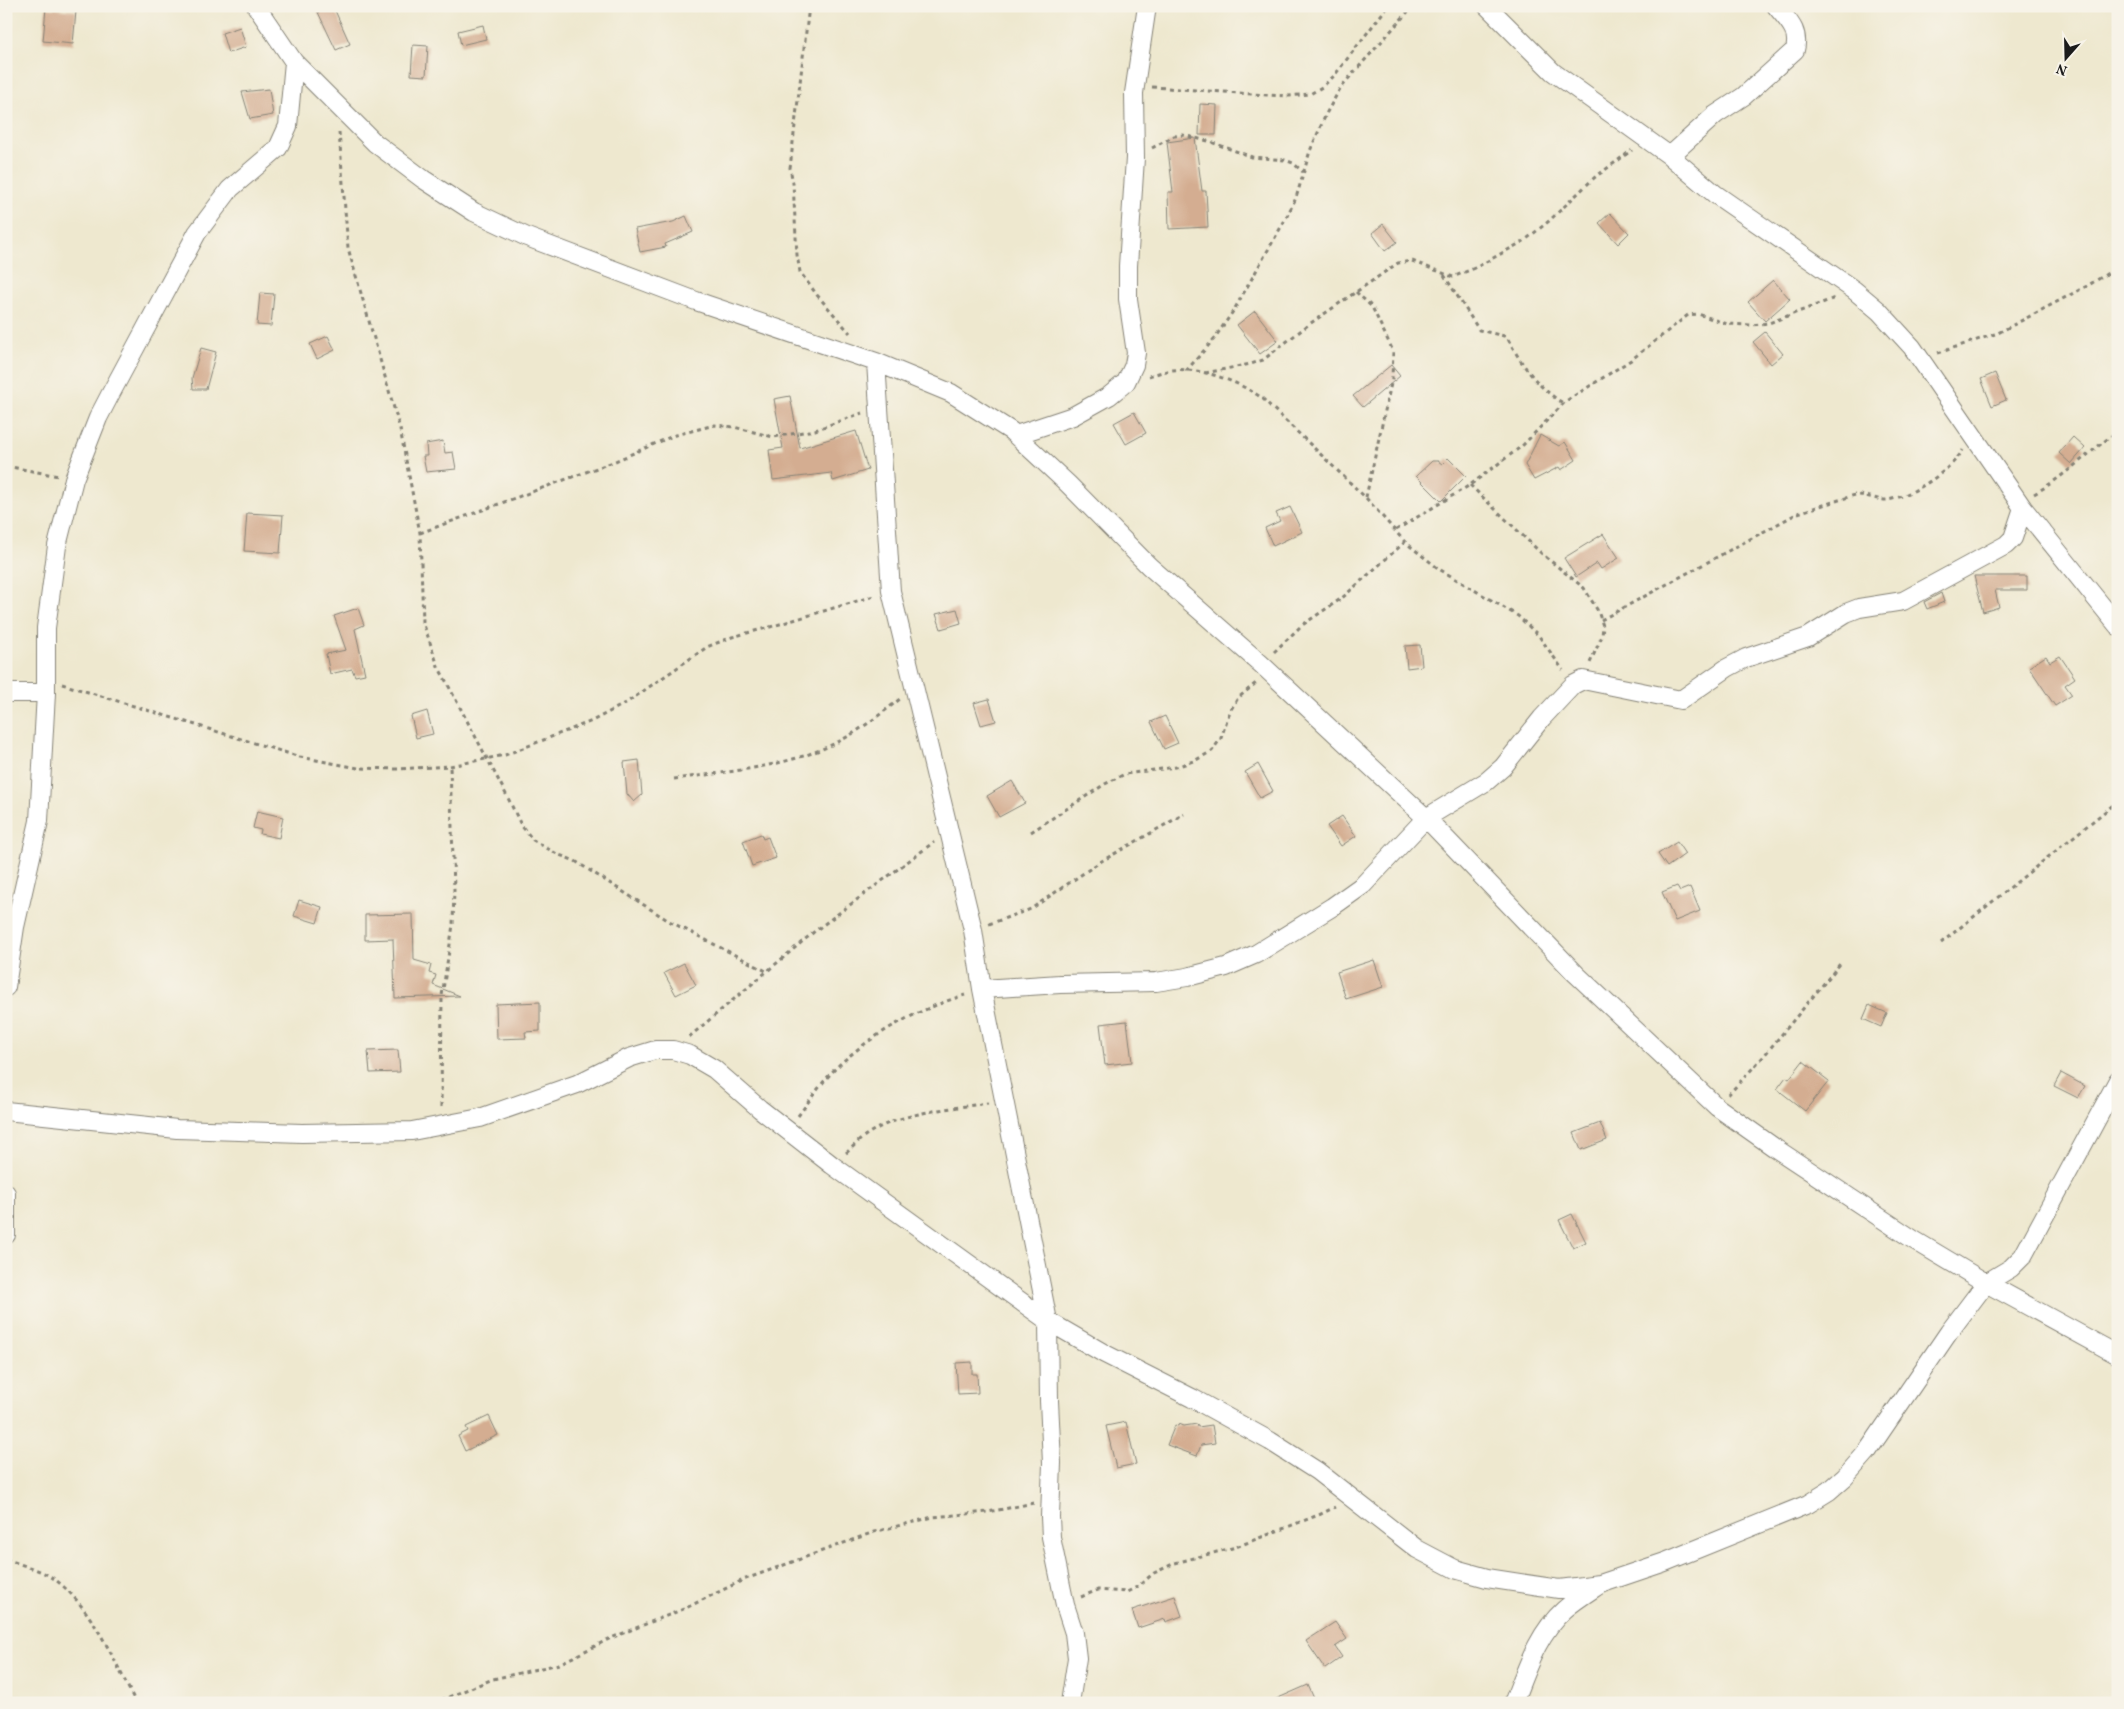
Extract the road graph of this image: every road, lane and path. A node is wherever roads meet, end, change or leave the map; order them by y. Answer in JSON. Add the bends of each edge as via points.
{"nodes":[{"id":1,"x":256,"y":6,"type":"edge"},
{"id":2,"x":809,"y":6,"type":"edge"},
{"id":3,"x":1147,"y":6,"type":"edge"},
{"id":4,"x":1388,"y":6,"type":"edge"},
{"id":5,"x":1413,"y":6,"type":"edge"},
{"id":6,"x":1487,"y":6,"type":"edge"},
{"id":7,"x":1776,"y":6,"type":"edge"},
{"id":8,"x":294,"y":62,"type":"junction"},
{"id":9,"x":1135,"y":87,"type":"junction"},
{"id":10,"x":337,"y":106,"type":"junction"},
{"id":11,"x":1648,"y":141,"type":"junction"},
{"id":12,"x":1670,"y":156,"type":"junction"},
{"id":13,"x":1135,"y":158,"type":"junction"},
{"id":14,"x":1303,"y":172,"type":"junction"},
{"id":15,"x":2118,"y":266,"type":"edge"},
{"id":16,"x":1444,"y":274,"type":"junction"},
{"id":17,"x":1854,"y":290,"type":"junction"},
{"id":18,"x":1356,"y":292,"type":"junction"},
{"id":19,"x":1920,"y":358,"type":"junction"},
{"id":20,"x":869,"y":359,"type":"junction"},
{"id":21,"x":1186,"y":370,"type":"junction"},
{"id":22,"x":1203,"y":373,"type":"junction"},
{"id":23,"x":1126,"y":382,"type":"junction"},
{"id":24,"x":1564,"y":403,"type":"junction"},
{"id":25,"x":879,"y":406,"type":"junction"},
{"id":26,"x":1971,"y":431,"type":"junction"},
{"id":27,"x":2118,"y":431,"type":"edge"},
{"id":28,"x":1016,"y":435,"type":"junction"},
{"id":29,"x":6,"y":466,"type":"edge"},
{"id":30,"x":74,"y":479,"type":"junction"},
{"id":31,"x":1470,"y":485,"type":"junction"},
{"id":32,"x":1366,"y":498,"type":"junction"},
{"id":33,"x":2022,"y":505,"type":"junction"},
{"id":34,"x":1396,"y":530,"type":"junction"},
{"id":35,"x":420,"y":533,"type":"junction"},
{"id":36,"x":1405,"y":542,"type":"junction"},
{"id":37,"x":892,"y":591,"type":"junction"},
{"id":38,"x":1601,"y":620,"type":"junction"},
{"id":39,"x":2118,"y":626,"type":"edge"},
{"id":40,"x":1267,"y":669,"type":"junction"},
{"id":41,"x":1578,"y":682,"type":"junction"},
{"id":42,"x":46,"y":686,"type":"junction"},
{"id":43,"x":915,"y":688,"type":"junction"},
{"id":44,"x":6,"y":693,"type":"edge"},
{"id":45,"x":486,"y":759,"type":"junction"},
{"id":46,"x":450,"y":766,"type":"junction"},
{"id":47,"x":674,"y":779,"type":"dead end"},
{"id":48,"x":2118,"y":801,"type":"edge"},
{"id":49,"x":1184,"y":814,"type":"dead end"},
{"id":50,"x":1426,"y":818,"type":"junction"},
{"id":51,"x":949,"y":832,"type":"junction"},
{"id":52,"x":1031,"y":832,"type":"dead end"},
{"id":53,"x":973,"y":930,"type":"junction"},
{"id":54,"x":1941,"y":943,"type":"dead end"},
{"id":55,"x":1840,"y":964,"type":"dead end"},
{"id":56,"x":768,"y":972,"type":"junction"},
{"id":57,"x":6,"y":987,"type":"edge"},
{"id":58,"x":982,"y":990,"type":"junction"},
{"id":59,"x":673,"y":1050,"type":"junction"},
{"id":60,"x":2118,"y":1080,"type":"edge"},
{"id":61,"x":1003,"y":1101,"type":"junction"},
{"id":62,"x":1717,"y":1107,"type":"junction"},
{"id":63,"x":6,"y":1111,"type":"edge"},
{"id":64,"x":442,"y":1126,"type":"junction"},
{"id":65,"x":786,"y":1130,"type":"junction"},
{"id":66,"x":832,"y":1165,"type":"junction"},
{"id":67,"x":6,"y":1193,"type":"edge"},
{"id":68,"x":6,"y":1235,"type":"edge"},
{"id":69,"x":1986,"y":1283,"type":"junction"},
{"id":70,"x":1048,"y":1321,"type":"junction"},
{"id":71,"x":2118,"y":1354,"type":"edge"},
{"id":72,"x":1352,"y":1497,"type":"junction"},
{"id":73,"x":1051,"y":1500,"type":"junction"},
{"id":74,"x":6,"y":1559,"type":"edge"},
{"id":75,"x":1600,"y":1584,"type":"junction"},
{"id":76,"x":1065,"y":1605,"type":"junction"},
{"id":77,"x":136,"y":1703,"type":"edge"},
{"id":78,"x":434,"y":1703,"type":"edge"},
{"id":79,"x":1070,"y":1703,"type":"edge"},
{"id":80,"x":1513,"y":1703,"type":"edge"}],
"edges":[{"from":1,"to":8,"type":"street"},
{"from":2,"to":20,"type":"path","via":[[790,168],[797,255],[800,272]]},
{"from":3,"to":9,"type":"street"},
{"from":4,"to":9,"type":"path","via":[[1334,76],[1310,94],[1290,96]]},
{"from":5,"to":14,"type":"path","via":[[1341,87],[1327,112]]},
{"from":6,"to":11,"type":"street","via":[[1553,72]]},
{"from":7,"to":12,"type":"street","via":[[1795,31],[1798,40],[1795,50]]},
{"from":8,"to":10,"type":"street"},
{"from":8,"to":30,"type":"street","via":[[288,126],[278,148],[230,189],[197,233],[107,401]]},
{"from":9,"to":13,"type":"street"},
{"from":10,"to":20,"type":"street","via":[[375,143],[474,212],[527,237],[696,301]]},
{"from":10,"to":35,"type":"path","via":[[348,248],[400,429]]},
{"from":11,"to":12,"type":"street"},
{"from":11,"to":16,"type":"path","via":[[1615,161],[1524,241],[1466,273],[1452,278]]},
{"from":12,"to":17,"type":"street","via":[[1715,194]]},
{"from":13,"to":14,"type":"path","via":[[1174,136],[1184,135],[1252,157],[1285,160]]},
{"from":13,"to":23,"type":"street","via":[[1128,299],[1136,353]]},
{"from":14,"to":21,"type":"path","via":[[1296,198],[1234,310]]},
{"from":15,"to":19,"type":"path","via":[[1998,333]]},
{"from":16,"to":18,"type":"path","via":[[1412,261],[1398,263]]},
{"from":16,"to":24,"type":"path","via":[[1479,330],[1508,339],[1540,385]]},
{"from":17,"to":19,"type":"street","via":[[1879,311]]},
{"from":17,"to":24,"type":"path","via":[[1819,306],[1751,326],[1727,324],[1698,314],[1688,315],[1631,360]]},
{"from":18,"to":22,"type":"path","via":[[1263,360]]},
{"from":18,"to":32,"type":"path","via":[[1372,307],[1393,351],[1386,408]]},
{"from":19,"to":26,"type":"street"},
{"from":20,"to":25,"type":"street"},
{"from":20,"to":28,"type":"street","via":[[950,393]]},
{"from":21,"to":22,"type":"path"},
{"from":21,"to":23,"type":"path","via":[[1172,370]]},
{"from":22,"to":32,"type":"path","via":[[1231,381],[1264,399]]},
{"from":23,"to":28,"type":"street","via":[[1109,396],[1072,416]]},
{"from":24,"to":31,"type":"path","via":[[1522,446]]},
{"from":25,"to":35,"type":"path","via":[[815,430],[791,435],[773,437],[715,425],[682,434]]},
{"from":25,"to":37,"type":"street"},
{"from":26,"to":33,"type":"street"},
{"from":26,"to":38,"type":"path","via":[[1962,452],[1952,463],[1911,494],[1882,500],[1865,494],[1855,495],[1798,513]]},
{"from":27,"to":33,"type":"path"},
{"from":28,"to":40,"type":"street","via":[[1149,566]]},
{"from":29,"to":30,"type":"path"},
{"from":30,"to":42,"type":"street","via":[[60,524],[52,579],[46,628]]},
{"from":31,"to":34,"type":"path"},
{"from":31,"to":38,"type":"path","via":[[1542,554],[1584,588]]},
{"from":32,"to":34,"type":"path"},
{"from":33,"to":39,"type":"street"},
{"from":33,"to":41,"type":"street","via":[[2013,538],[2006,545],[1903,601],[1853,610],[1808,637],[1746,658],[1681,700]]},
{"from":34,"to":36,"type":"path"},
{"from":35,"to":45,"type":"path","via":[[423,622],[428,641]]},
{"from":36,"to":40,"type":"path","via":[[1342,598],[1301,626]]},
{"from":36,"to":41,"type":"path","via":[[1439,569],[1518,616]]},
{"from":37,"to":43,"type":"street"},
{"from":37,"to":45,"type":"path","via":[[707,647],[626,703],[592,721],[506,755]]},
{"from":38,"to":41,"type":"path","via":[[1602,636]]},
{"from":40,"to":50,"type":"street"},
{"from":40,"to":52,"type":"path","via":[[1238,698],[1212,751],[1176,767],[1125,774]]},
{"from":41,"to":50,"type":"street","via":[[1542,718],[1503,767],[1487,781]]},
{"from":42,"to":44,"type":"street"},
{"from":42,"to":46,"type":"path","via":[[300,757],[358,768]]},
{"from":42,"to":57,"type":"street","via":[[39,821],[15,927]]},
{"from":43,"to":47,"type":"path","via":[[847,737],[812,753],[769,766]]},
{"from":43,"to":51,"type":"street"},
{"from":45,"to":46,"type":"path"},
{"from":45,"to":56,"type":"path","via":[[521,825],[533,840],[576,861],[669,921]]},
{"from":46,"to":64,"type":"path","via":[[454,889],[453,925],[442,996]]},
{"from":48,"to":54,"type":"path"},
{"from":49,"to":53,"type":"path","via":[[1100,862],[1031,908]]},
{"from":50,"to":58,"type":"street","via":[[1363,885],[1292,933],[1226,967],[1156,982]]},
{"from":50,"to":62,"type":"street","via":[[1576,974]]},
{"from":51,"to":53,"type":"street"},
{"from":51,"to":56,"type":"path","via":[[815,931]]},
{"from":53,"to":58,"type":"street"},
{"from":55,"to":62,"type":"path"},
{"from":56,"to":59,"type":"path"},
{"from":58,"to":61,"type":"street"},
{"from":58,"to":65,"type":"path","via":[[935,1004],[857,1049],[835,1069]]},
{"from":59,"to":64,"type":"street","via":[[655,1050],[629,1058],[550,1095],[480,1118]]},
{"from":59,"to":65,"type":"street","via":[[714,1069]]},
{"from":60,"to":69,"type":"street","via":[[2023,1256],[2011,1268]]},
{"from":61,"to":66,"type":"path","via":[[923,1114],[891,1123],[866,1135]]},
{"from":61,"to":70,"type":"street"},
{"from":62,"to":69,"type":"street","via":[[1914,1240]]},
{"from":63,"to":64,"type":"street","via":[[177,1129],[302,1133],[412,1131]]},
{"from":65,"to":66,"type":"street"},
{"from":66,"to":70,"type":"street"},
{"from":67,"to":68,"type":"street"},
{"from":69,"to":71,"type":"street"},
{"from":69,"to":75,"type":"street","via":[[1867,1452],[1829,1491],[1808,1504],[1665,1562]]},
{"from":70,"to":72,"type":"street","via":[[1270,1441]]},
{"from":70,"to":73,"type":"street"},
{"from":72,"to":75,"type":"street","via":[[1417,1549],[1455,1569],[1487,1578],[1559,1589]]},
{"from":72,"to":76,"type":"path","via":[[1321,1514],[1262,1538],[1175,1563],[1127,1592],[1098,1590]]},
{"from":73,"to":76,"type":"street","via":[[1051,1537]]},
{"from":73,"to":78,"type":"path","via":[[988,1512],[933,1517],[874,1532],[743,1580],[559,1664],[493,1679]]},
{"from":74,"to":77,"type":"path","via":[[53,1578],[82,1606]]},
{"from":75,"to":80,"type":"street","via":[[1563,1611],[1547,1630],[1532,1656]]},
{"from":76,"to":79,"type":"street","via":[[1074,1633],[1077,1658]]}]}
